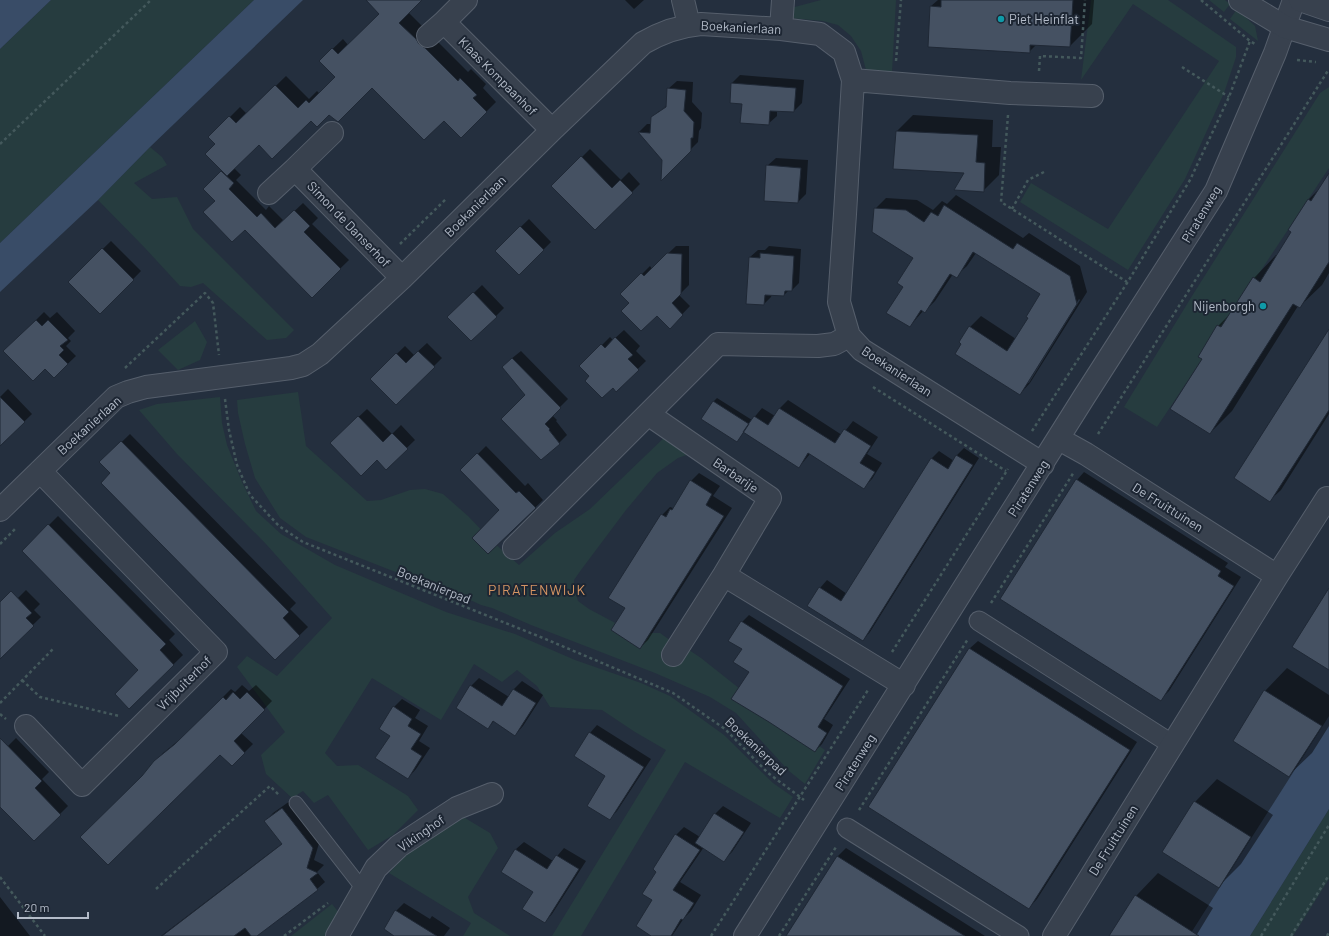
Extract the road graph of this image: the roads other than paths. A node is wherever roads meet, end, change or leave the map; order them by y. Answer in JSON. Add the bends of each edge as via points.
{"nodes":[{"id":1,"x":466,"y":0,"type":"edge"},
{"id":2,"x":683,"y":0,"type":"edge"},
{"id":3,"x":783,"y":0,"type":"edge"},
{"id":4,"x":1240,"y":0,"type":"edge"},
{"id":5,"x":1294,"y":0,"type":"edge"},
{"id":6,"x":1300,"y":0,"type":"edge"},
{"id":7,"x":1329,"y":10,"type":"edge"},
{"id":8,"x":444,"y":22,"type":"junction"},
{"id":9,"x":689,"y":25,"type":"junction"},
{"id":10,"x":1285,"y":27,"type":"junction"},
{"id":11,"x":781,"y":29,"type":"junction"},
{"id":12,"x":428,"y":36,"type":"dead end"},
{"id":13,"x":1329,"y":40,"type":"edge"},
{"id":14,"x":853,"y":80,"type":"junction"},
{"id":15,"x":1092,"y":96,"type":"dead end"},
{"id":16,"x":552,"y":130,"type":"junction"},
{"id":17,"x":332,"y":133,"type":"dead end"},
{"id":18,"x":295,"y":169,"type":"junction"},
{"id":19,"x":269,"y":193,"type":"dead end"},
{"id":20,"x":402,"y":278,"type":"junction"},
{"id":21,"x":849,"y":336,"type":"junction"},
{"id":22,"x":648,"y":414,"type":"junction"},
{"id":23,"x":1059,"y":439,"type":"junction"},
{"id":24,"x":1043,"y":464,"type":"junction"},
{"id":25,"x":40,"y":471,"type":"junction"},
{"id":26,"x":1327,"y":498,"type":"dead end"},
{"id":27,"x":0,"y":510,"type":"edge"},
{"id":28,"x":514,"y":548,"type":"dead end"},
{"id":29,"x":724,"y":575,"type":"junction"},
{"id":30,"x":1277,"y":576,"type":"junction"},
{"id":31,"x":979,"y":621,"type":"road end"},
{"id":32,"x":673,"y":655,"type":"dead end"},
{"id":33,"x":904,"y":685,"type":"junction"},
{"id":34,"x":26,"y":726,"type":"dead end"},
{"id":35,"x":1173,"y":745,"type":"junction"},
{"id":36,"x":492,"y":794,"type":"dead end"},
{"id":37,"x":296,"y":803,"type":"road end"},
{"id":38,"x":847,"y":828,"type":"road end"},
{"id":39,"x":363,"y":890,"type":"junction"},
{"id":40,"x":337,"y":936,"type":"edge"},
{"id":41,"x":744,"y":936,"type":"edge"},
{"id":42,"x":1019,"y":936,"type":"edge"},
{"id":43,"x":1054,"y":936,"type":"edge"}],
"edges":[{"from":1,"to":8,"type":"street"},
{"from":2,"to":9,"type":"street"},
{"from":3,"to":11,"type":"street"},
{"from":4,"to":10,"type":"street"},
{"from":5,"to":10,"type":"street","name":"Piratenweg"},
{"from":6,"to":7,"type":"street"},
{"from":8,"to":12,"type":"street"},
{"from":8,"to":16,"type":"street","name":"Klaas Kompaanhof"},
{"from":9,"to":11,"type":"street","name":"Boekanierlaan"},
{"from":9,"to":16,"type":"street","name":"Boekanierlaan","via":[[661,33],[643,43]]},
{"from":10,"to":13,"type":"street"},
{"from":10,"to":23,"type":"street","name":"Piratenweg","via":[[1216,191]]},
{"from":11,"to":14,"type":"street","name":"Boekanierlaan","via":[[820,34],[844,52]]},
{"from":14,"to":15,"type":"street","via":[[1010,93]]},
{"from":14,"to":21,"type":"street","name":"Boekanierlaan","via":[[839,302]]},
{"from":16,"to":20,"type":"street","name":"Boekanierlaan"},
{"from":17,"to":18,"type":"street"},
{"from":18,"to":19,"type":"street"},
{"from":18,"to":20,"type":"street","name":"Simon de Danserhof"},
{"from":20,"to":25,"type":"street","name":"Boekanierlaan","via":[[320,354],[303,364],[291,368],[146,387],[116,397]]},
{"from":21,"to":22,"type":"street","via":[[834,344],[818,346],[718,344]]},
{"from":21,"to":24,"type":"street","name":"Boekanierlaan","via":[[862,350]]},
{"from":22,"to":28,"type":"street"},
{"from":22,"to":29,"type":"street","name":"Barbarije","via":[[770,498]]},
{"from":23,"to":24,"type":"street","name":"Piratenweg"},
{"from":23,"to":30,"type":"street","name":"De Fruittuinen"},
{"from":24,"to":33,"type":"street","name":"Piratenweg"},
{"from":25,"to":27,"type":"street","name":"Boekanierlaan"},
{"from":25,"to":34,"type":"street","name":"Vrijbuiterhof","via":[[216,652],[82,785]]},
{"from":26,"to":30,"type":"street","name":"De Fruittuinen"},
{"from":29,"to":32,"type":"street","name":"Barbarije"},
{"from":29,"to":33,"type":"street"},
{"from":30,"to":35,"type":"street","name":"De Fruittuinen"},
{"from":31,"to":35,"type":"street"},
{"from":33,"to":41,"type":"street","name":"Piratenweg"},
{"from":35,"to":43,"type":"street","name":"De Fruittuinen"},
{"from":36,"to":39,"type":"street","name":"Vikinghof","via":[[457,808],[400,846],[376,868]]},
{"from":37,"to":39,"type":"lane"},
{"from":38,"to":42,"type":"street"},
{"from":39,"to":40,"type":"street","name":"Vikinghof"}]}
